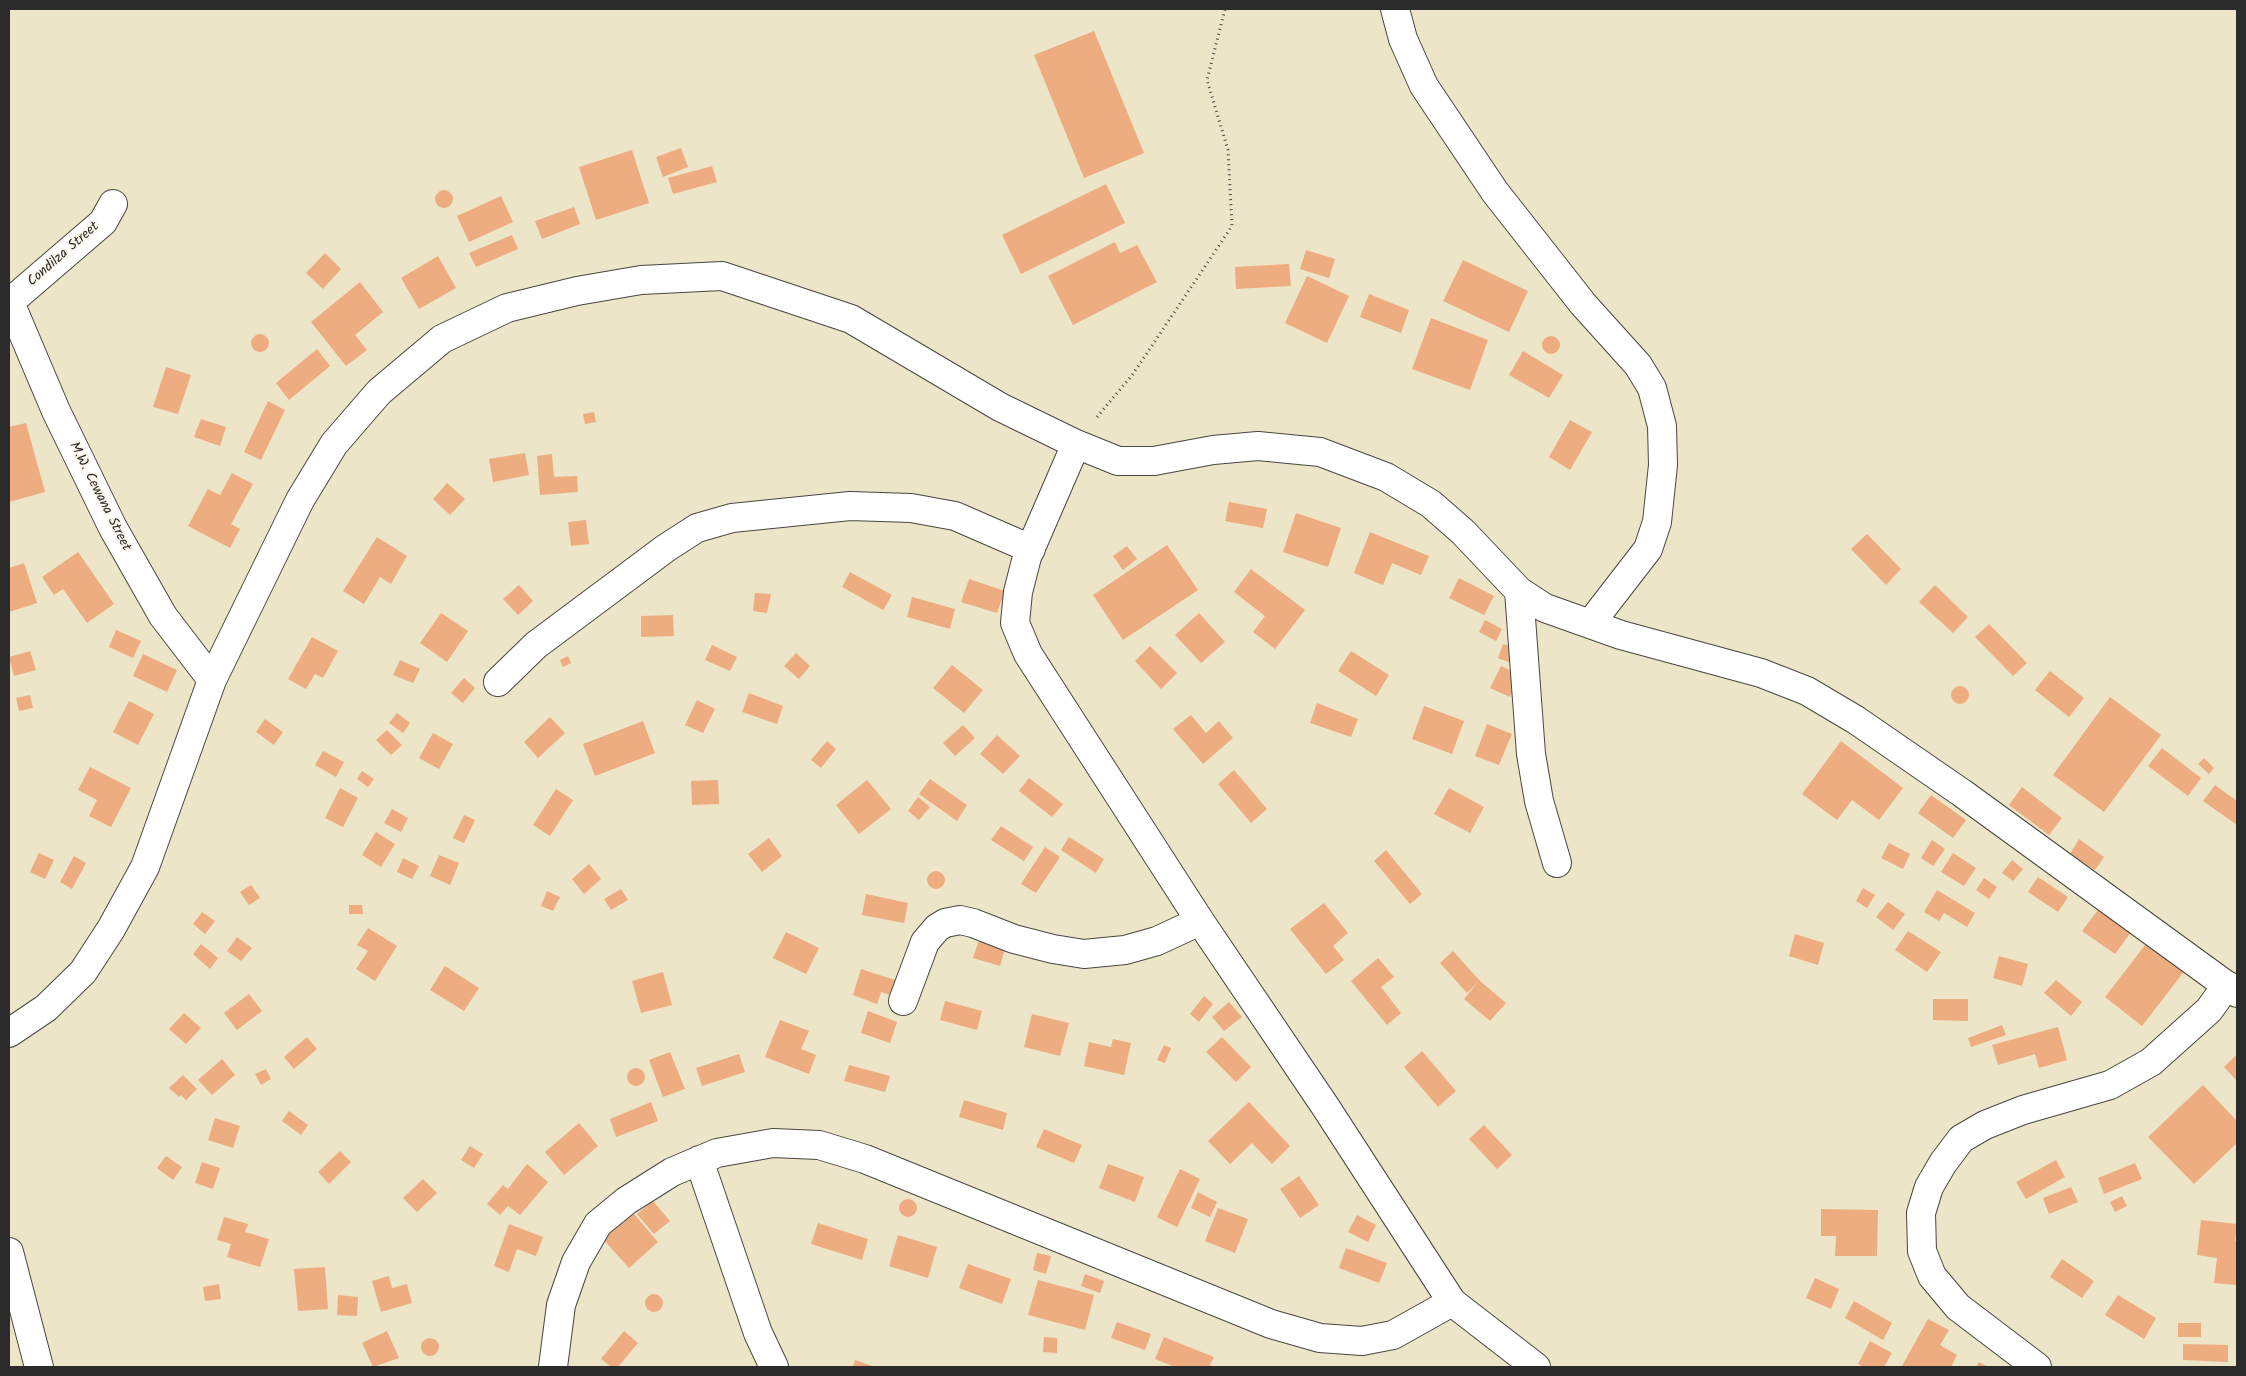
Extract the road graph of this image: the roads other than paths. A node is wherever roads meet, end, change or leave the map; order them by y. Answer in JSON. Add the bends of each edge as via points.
{"nodes":[{"id":1,"x":1395,"y":9,"type":"edge"},
{"id":2,"x":113,"y":204,"type":"dead end"},
{"id":3,"x":9,"y":301,"type":"edge"},
{"id":4,"x":1076,"y":444,"type":"junction"},
{"id":5,"x":1031,"y":549,"type":"junction"},
{"id":6,"x":1519,"y":591,"type":"junction"},
{"id":7,"x":1590,"y":624,"type":"junction"},
{"id":8,"x":212,"y":680,"type":"junction"},
{"id":9,"x":498,"y":682,"type":"dead end"},
{"id":10,"x":1557,"y":863,"type":"dead end"},
{"id":11,"x":1200,"y":921,"type":"junction"},
{"id":12,"x":2232,"y":989,"type":"edge"},
{"id":13,"x":903,"y":1001,"type":"dead end"},
{"id":14,"x":9,"y":1033,"type":"edge"},
{"id":15,"x":699,"y":1160,"type":"junction"},
{"id":16,"x":9,"y":1252,"type":"edge"},
{"id":17,"x":1452,"y":1302,"type":"junction"},
{"id":18,"x":553,"y":1365,"type":"edge"},
{"id":19,"x":39,"y":1367,"type":"edge"},
{"id":20,"x":774,"y":1367,"type":"edge"},
{"id":21,"x":1536,"y":1367,"type":"edge"},
{"id":22,"x":2037,"y":1367,"type":"edge"}],
"edges":[{"from":1,"to":7,"type":"street","via":[[1403,39],[1424,86],[1495,192],[1583,304],[1638,366],[1652,388],[1662,426],[1663,465],[1657,522],[1648,549]]},
{"from":2,"to":3,"type":"street","name":"Condilza Street","via":[[103,222]]},
{"from":3,"to":8,"type":"street","name":"M.W. Cewana Street","via":[[56,411],[113,528],[163,616]]},
{"from":4,"to":5,"type":"street"},
{"from":4,"to":6,"type":"street","via":[[1118,461],[1137,462],[1258,446],[1320,452],[1386,477],[1431,504],[1463,532]]},
{"from":4,"to":8,"type":"street","via":[[1000,408],[851,319],[722,276],[641,280],[507,308],[442,339],[379,392],[334,444],[300,500]]},
{"from":5,"to":9,"type":"street","via":[[955,516],[911,508],[850,506],[732,518],[697,528],[666,548],[536,645]]},
{"from":5,"to":11,"type":"street","via":[[1018,592],[1015,623],[1028,654]]},
{"from":6,"to":7,"type":"street","via":[[1545,608]]},
{"from":6,"to":10,"type":"street","via":[[1531,754],[1539,801]]},
{"from":7,"to":12,"type":"street","via":[[1761,673],[1807,691],[1856,720],[1962,793]]},
{"from":8,"to":14,"type":"street","via":[[145,867],[111,929],[83,972],[46,1008]]},
{"from":11,"to":13,"type":"street","via":[[1157,941],[1125,950],[1084,954],[1014,939],[960,920],[945,923],[925,942]]},
{"from":11,"to":17,"type":"street"},
{"from":12,"to":22,"type":"street","via":[[2151,1062],[2110,1086],[2023,1110],[1985,1125],[1961,1139],[1929,1188],[1921,1213],[1922,1251],[1932,1276],[1958,1307]]},
{"from":15,"to":17,"type":"street","via":[[717,1153],[773,1143],[819,1145],[925,1182],[1270,1324],[1320,1338],[1362,1341],[1393,1335]]},
{"from":15,"to":18,"type":"street","via":[[672,1172],[626,1201],[598,1224],[576,1262],[561,1305]]},
{"from":15,"to":20,"type":"street","via":[[758,1333]]},
{"from":16,"to":19,"type":"street"},
{"from":17,"to":21,"type":"street"}]}
